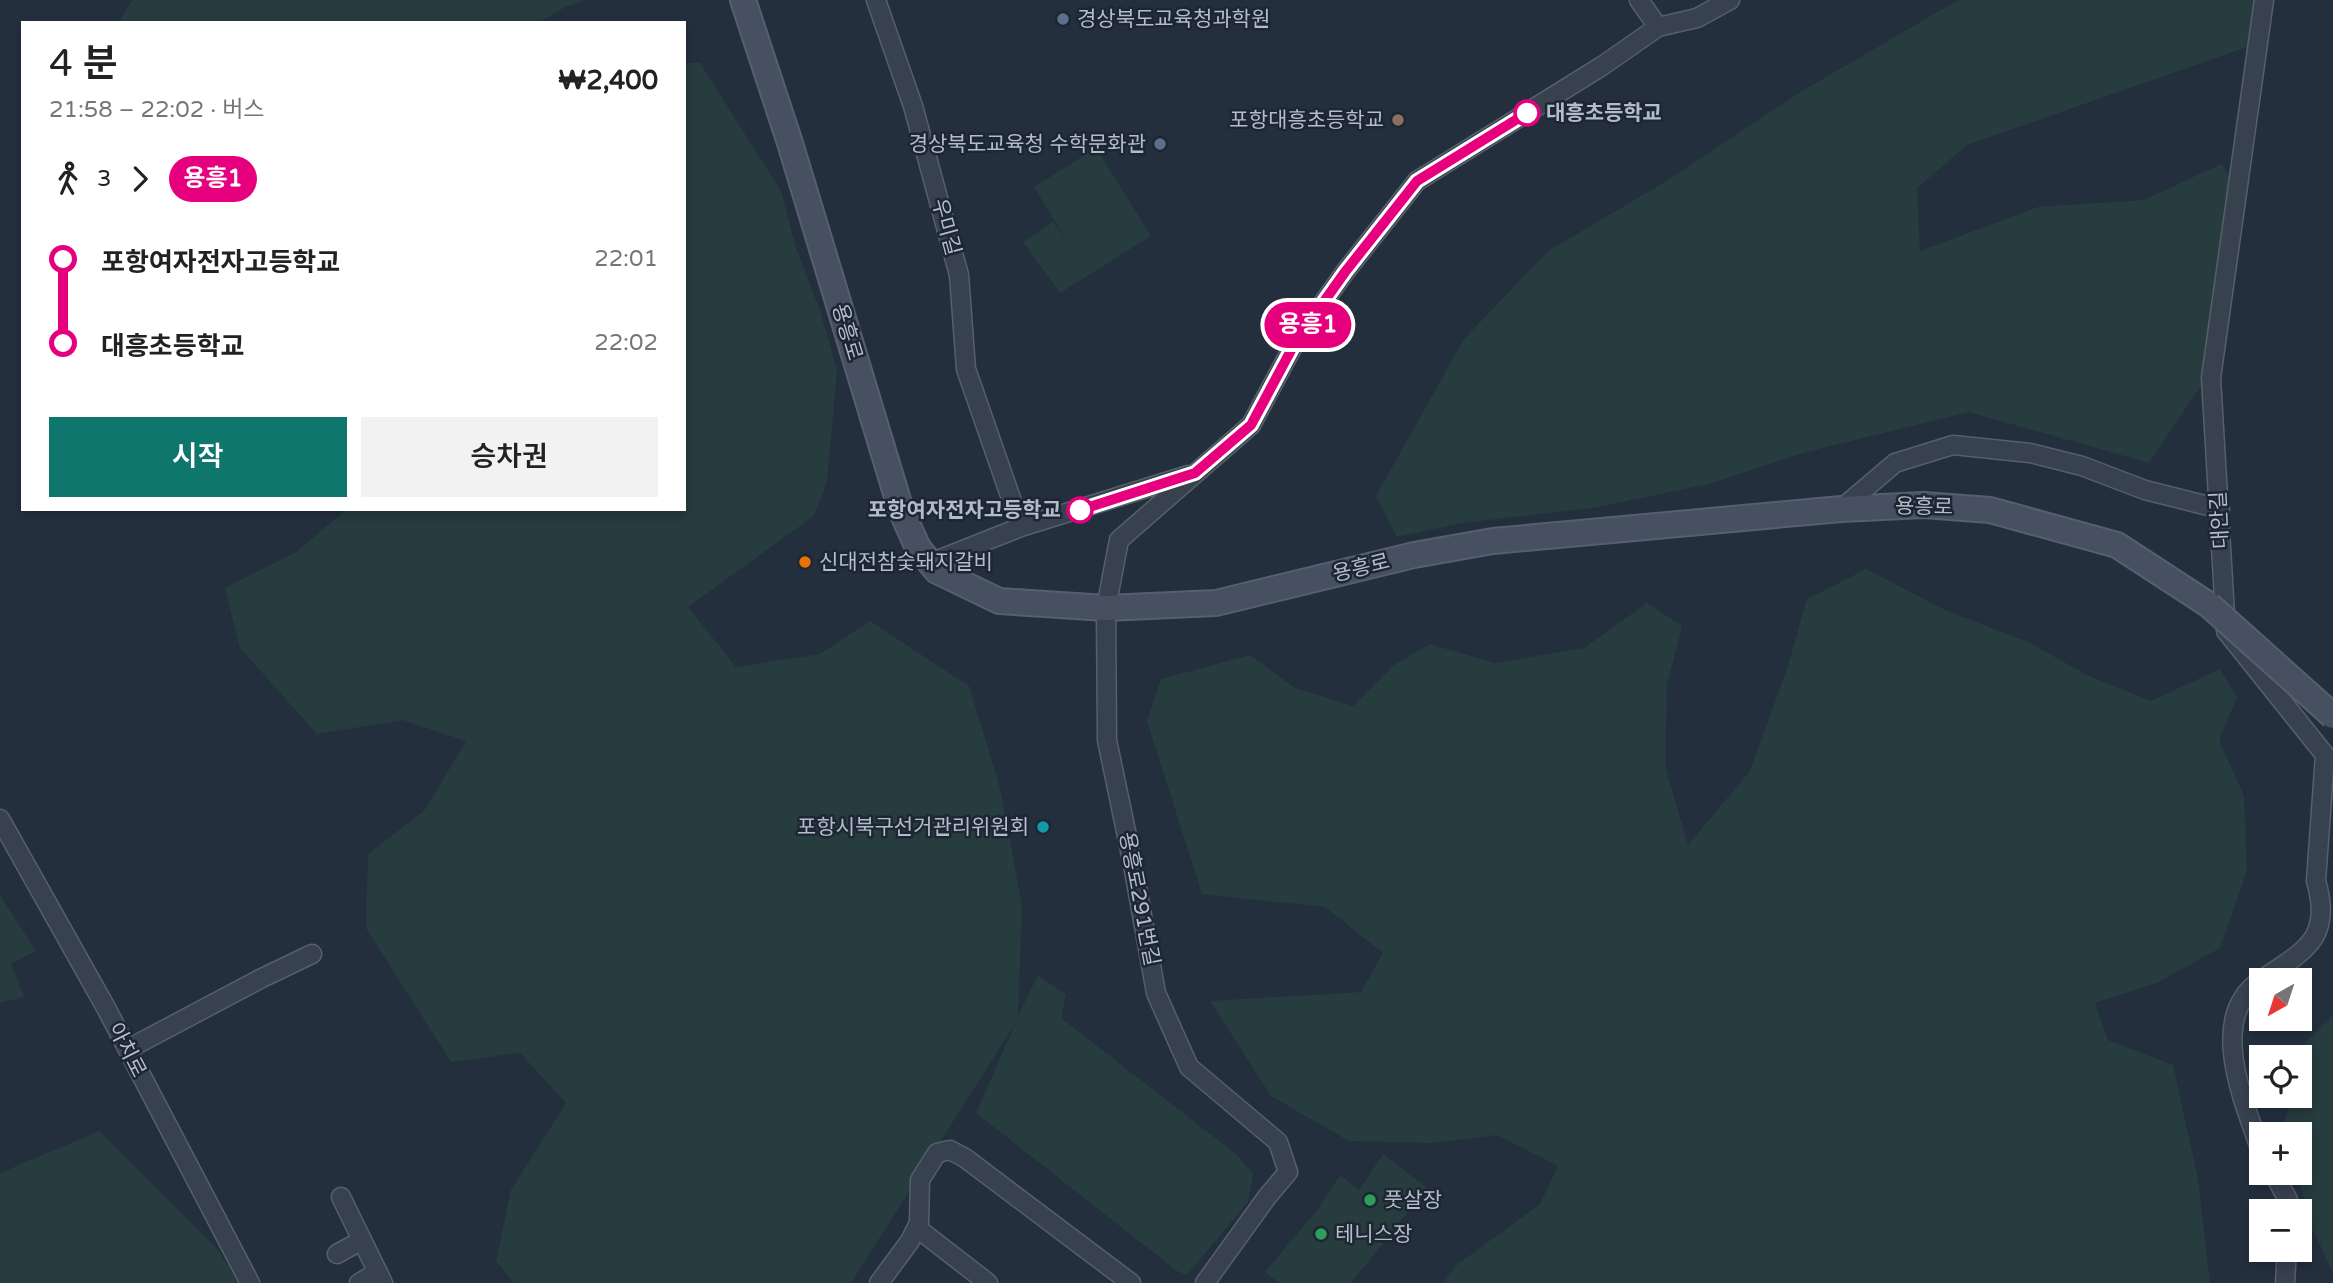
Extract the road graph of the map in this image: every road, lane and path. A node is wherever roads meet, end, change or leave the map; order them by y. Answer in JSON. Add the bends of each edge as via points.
{"nodes":[{"id":1,"x":743,"y":0,"type":"edge"},
{"id":2,"x":876,"y":0,"type":"edge"},
{"id":3,"x":1639,"y":0,"type":"edge"},
{"id":4,"x":1730,"y":0,"type":"edge"},
{"id":5,"x":2264,"y":0,"type":"edge"},
{"id":6,"x":1658,"y":27,"type":"junction"},
{"id":7,"x":1195,"y":473,"type":"junction"},
{"id":8,"x":1840,"y":509,"type":"junction"},
{"id":9,"x":2220,"y":509,"type":"junction"},
{"id":10,"x":1021,"y":527,"type":"junction"},
{"id":11,"x":930,"y":563,"type":"junction"},
{"id":12,"x":1106,"y":608,"type":"junction"},
{"id":13,"x":2333,"y":716,"type":"edge"},
{"id":14,"x":0,"y":819,"type":"edge"},
{"id":15,"x":312,"y":954,"type":"dead end"},
{"id":16,"x":2278,"y":968,"type":"edge"},
{"id":17,"x":2249,"y":991,"type":"edge"},
{"id":18,"x":128,"y":1049,"type":"junction"},
{"id":19,"x":2251,"y":1122,"type":"edge"},
{"id":20,"x":341,"y":1197,"type":"dead end"},
{"id":21,"x":916,"y":1227,"type":"junction"},
{"id":22,"x":362,"y":1240,"type":"junction"},
{"id":23,"x":337,"y":1254,"type":"dead end"},
{"id":24,"x":2286,"y":1262,"type":"edge"},
{"id":25,"x":381,"y":1278,"type":"edge"},
{"id":26,"x":250,"y":1283,"type":"edge"},
{"id":27,"x":359,"y":1283,"type":"edge"},
{"id":28,"x":879,"y":1283,"type":"edge"},
{"id":29,"x":988,"y":1283,"type":"edge"},
{"id":30,"x":1131,"y":1283,"type":"edge"},
{"id":31,"x":1205,"y":1283,"type":"edge"},
{"id":32,"x":2285,"y":1283,"type":"edge"}],
"edges":[{"from":1,"to":11,"type":"main road","name":"용흥로","via":[[901,510]]},
{"from":2,"to":10,"type":"street","name":"우미길","via":[[913,106],[959,275],[966,369]]},
{"from":3,"to":6,"type":"street"},
{"from":4,"to":6,"type":"street","via":[[1698,18]]},
{"from":5,"to":9,"type":"street","name":"대안길","via":[[2211,378]]},
{"from":6,"to":7,"type":"street","name":"용흥로291번길","via":[[1417,181],[1296,341],[1251,425]]},
{"from":7,"to":10,"type":"street"},
{"from":7,"to":12,"type":"street","name":"용흥로291번길","via":[[1119,540]]},
{"from":8,"to":9,"type":"street","via":[[1895,463],[1953,445],[2030,453]]},
{"from":8,"to":12,"type":"main road","name":"용흥로","via":[[1493,541],[1414,555],[1216,603]]},
{"from":8,"to":13,"type":"main road","name":"용흥로","bridge":true,"via":[[1924,505],[1990,510],[2117,545],[2209,605]]},
{"from":9,"to":16,"type":"street","name":"대안길","via":[[2226,631],[2325,755],[2316,881],[2323,922],[2310,945]]},
{"from":10,"to":11,"type":"street"},
{"from":11,"to":12,"type":"main road","name":"용흥로","via":[[936,571],[999,601]]},
{"from":12,"to":31,"type":"street","name":"용흥로291번길","via":[[1107,740],[1156,993],[1189,1067],[1278,1142],[1289,1172]]},
{"from":14,"to":18,"type":"street","name":"아치로"},
{"from":15,"to":18,"type":"street"},
{"from":17,"to":19,"type":"street","name":"대안길","via":[[2235,1013],[2231,1035],[2239,1088]]},
{"from":18,"to":26,"type":"street","name":"아치로"},
{"from":20,"to":22,"type":"street"},
{"from":21,"to":28,"type":"street"},
{"from":21,"to":29,"type":"street"},
{"from":21,"to":30,"type":"street","via":[[920,1180],[937,1153],[950,1150]]},
{"from":22,"to":23,"type":"street"},
{"from":22,"to":25,"type":"street"},
{"from":24,"to":32,"type":"street"},
{"from":25,"to":27,"type":"street"}]}
